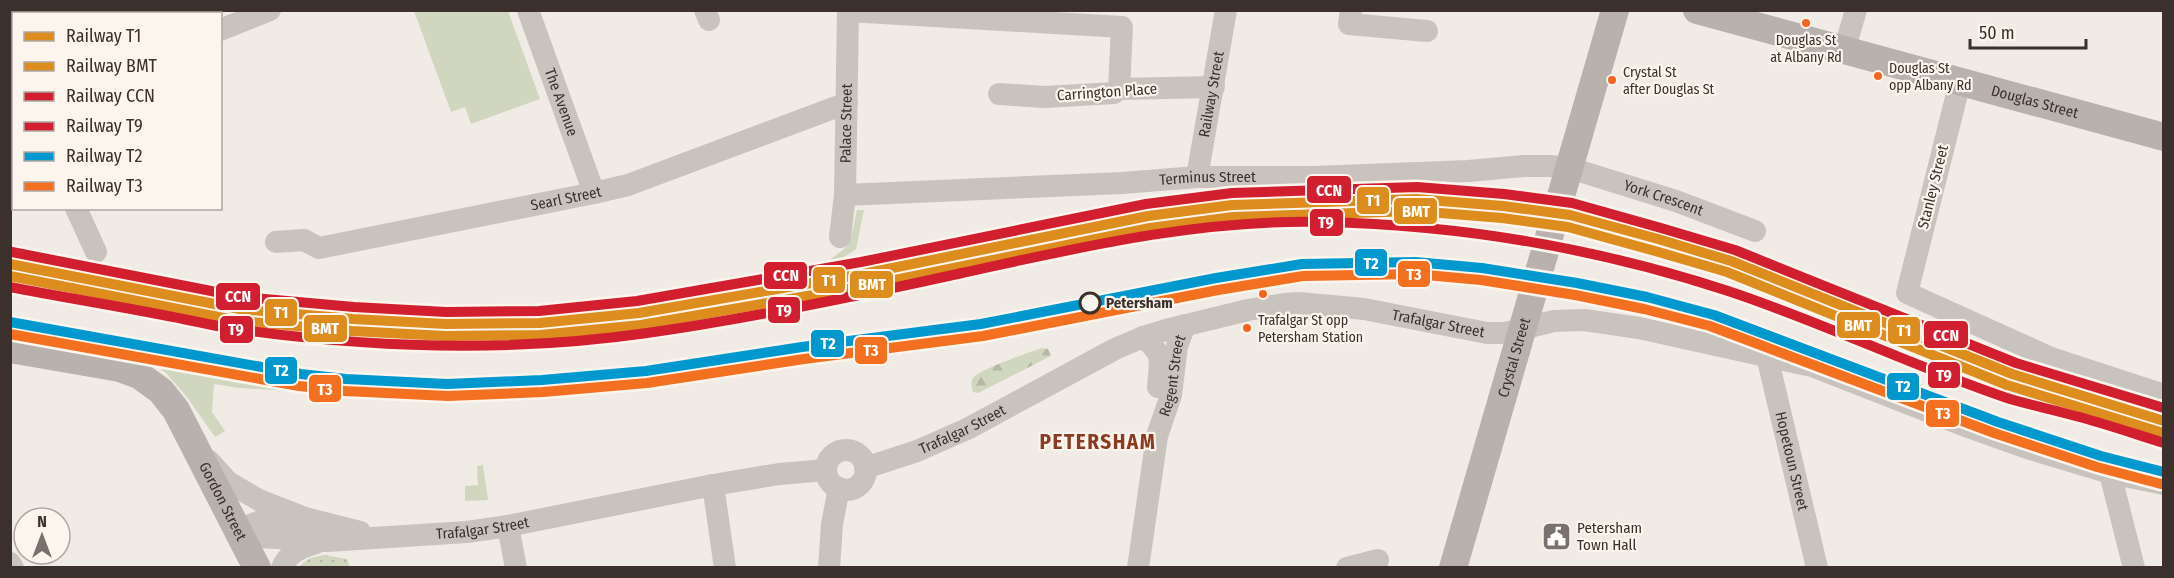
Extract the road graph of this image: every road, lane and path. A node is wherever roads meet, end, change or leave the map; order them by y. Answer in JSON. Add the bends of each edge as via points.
{"nodes":[{"id":1,"x":270,"y":10,"type":"edge"},
{"id":2,"x":528,"y":10,"type":"edge"},
{"id":3,"x":1226,"y":10,"type":"edge"},
{"id":4,"x":1350,"y":10,"type":"edge"},
{"id":5,"x":1615,"y":10,"type":"edge"},
{"id":6,"x":1697,"y":10,"type":"edge"},
{"id":7,"x":1856,"y":10,"type":"edge"},
{"id":8,"x":848,"y":11,"type":"edge"},
{"id":9,"x":222,"y":29,"type":"edge"},
{"id":10,"x":1426,"y":31,"type":"dead end"},
{"id":11,"x":1844,"y":51,"type":"junction"},
{"id":12,"x":1960,"y":82,"type":"junction"},
{"id":13,"x":1214,"y":87,"type":"junction"},
{"id":14,"x":1119,"y":89,"type":"junction"},
{"id":15,"x":999,"y":94,"type":"dead end"},
{"id":16,"x":847,"y":103,"type":"junction"},
{"id":17,"x":2163,"y":137,"type":"edge"},
{"id":18,"x":1568,"y":176,"type":"junction"},
{"id":19,"x":1197,"y":177,"type":"junction"},
{"id":20,"x":594,"y":193,"type":"junction"},
{"id":21,"x":845,"y":195,"type":"junction"},
{"id":22,"x":77,"y":210,"type":"edge"},
{"id":23,"x":1755,"y":231,"type":"dead end"},
{"id":24,"x":840,"y":237,"type":"dead end"},
{"id":25,"x":276,"y":242,"type":"dead end"},
{"id":26,"x":96,"y":252,"type":"dead end"},
{"id":27,"x":1185,"y":325,"type":"junction"},
{"id":28,"x":1523,"y":328,"type":"junction"},
{"id":29,"x":1143,"y":338,"type":"junction"},
{"id":30,"x":10,"y":349,"type":"edge"},
{"id":31,"x":1767,"y":356,"type":"junction"},
{"id":32,"x":2163,"y":395,"type":"edge"},
{"id":33,"x":1157,"y":436,"type":"junction"},
{"id":34,"x":190,"y":437,"type":"junction"},
{"id":35,"x":866,"y":468,"type":"junction"},
{"id":36,"x":826,"y":470,"type":"junction"},
{"id":37,"x":2110,"y":473,"type":"junction"},
{"id":38,"x":2163,"y":484,"type":"edge"},
{"id":39,"x":713,"y":485,"type":"junction"},
{"id":40,"x":839,"y":488,"type":"junction"},
{"id":41,"x":306,"y":518,"type":"junction"},
{"id":42,"x":508,"y":526,"type":"junction"},
{"id":43,"x":240,"y":536,"type":"junction"},
{"id":44,"x":382,"y":537,"type":"junction"},
{"id":45,"x":327,"y":541,"type":"junction"},
{"id":46,"x":1378,"y":560,"type":"dead end"},
{"id":47,"x":10,"y":563,"type":"edge"},
{"id":48,"x":13,"y":567,"type":"edge"},
{"id":49,"x":257,"y":567,"type":"edge"},
{"id":50,"x":282,"y":567,"type":"edge"},
{"id":51,"x":516,"y":567,"type":"edge"},
{"id":52,"x":726,"y":567,"type":"edge"},
{"id":53,"x":829,"y":567,"type":"edge"},
{"id":54,"x":1138,"y":567,"type":"edge"},
{"id":55,"x":1347,"y":567,"type":"edge"},
{"id":56,"x":1453,"y":567,"type":"edge"},
{"id":57,"x":1817,"y":567,"type":"edge"},
{"id":58,"x":2134,"y":567,"type":"edge"}],
"edges":[{"from":1,"to":9,"type":"street"},
{"from":2,"to":20,"type":"street","name":"The Avenue"},
{"from":3,"to":13,"type":"street","name":"Railway Street"},
{"from":4,"to":10,"type":"street","via":[[1349,24]]},
{"from":5,"to":18,"type":"main road","name":"Crystal Street"},
{"from":6,"to":11,"type":"main road","name":"Douglas Street"},
{"from":7,"to":11,"type":"street"},
{"from":8,"to":14,"type":"street","via":[[1122,27]]},
{"from":8,"to":16,"type":"street","name":"Palace Street"},
{"from":11,"to":12,"type":"main road","name":"Douglas Street"},
{"from":12,"to":17,"type":"main road","name":"Douglas Street"},
{"from":12,"to":32,"type":"street","name":"Stanley Street","via":[[1907,293],[2051,358]]},
{"from":13,"to":14,"type":"street","name":"Carrington Place"},
{"from":13,"to":19,"type":"street","name":"Railway Street"},
{"from":14,"to":15,"type":"street","name":"Carrington Place","via":[[1114,93],[1045,97]]},
{"from":16,"to":20,"type":"street","name":"Searl Street","via":[[628,185]]},
{"from":16,"to":21,"type":"street","name":"Palace Street"},
{"from":18,"to":19,"type":"street","name":"Terminus Street","via":[[1524,166],[1314,177]]},
{"from":18,"to":23,"type":"street","name":"York Crescent","via":[[1676,201]]},
{"from":18,"to":28,"type":"main road","name":"Crystal Street"},
{"from":19,"to":21,"type":"street","name":"Terminus Street"},
{"from":20,"to":25,"type":"street","name":"Searl Street","via":[[319,248],[304,240]]},
{"from":21,"to":24,"type":"street","name":"Palace Street"},
{"from":22,"to":26,"type":"street"},
{"from":27,"to":28,"type":"street","name":"Trafalgar Street","via":[[1299,303],[1386,312],[1487,333]]},
{"from":27,"to":29,"type":"street","name":"Trafalgar Street"},
{"from":27,"to":33,"type":"street","name":"Regent Street","via":[[1177,346],[1171,395]]},
{"from":28,"to":31,"type":"street","name":"Trafalgar Street","via":[[1584,320]]},
{"from":28,"to":56,"type":"main road","name":"Crystal Street"},
{"from":29,"to":33,"type":"street","via":[[1161,357]]},
{"from":29,"to":35,"type":"street","name":"Trafalgar Street","via":[[1115,349],[967,429]]},
{"from":30,"to":34,"type":"main road","name":"Gordon Street","via":[[120,368],[139,375],[161,391]]},
{"from":31,"to":37,"type":"street","name":"Trafalgar Street","via":[[1812,366],[1968,427]]},
{"from":31,"to":57,"type":"street","name":"Hopetoun Street"},
{"from":33,"to":54,"type":"street","name":"Regent Street"},
{"from":34,"to":41,"type":"street","via":[[235,487]]},
{"from":34,"to":43,"type":"main road","name":"Gordon Street"},
{"from":35,"to":36,"type":"street","via":[[861,457],[845,450],[829,458]]},
{"from":35,"to":40,"type":"street","via":[[860,484],[850,489]]},
{"from":36,"to":39,"type":"street","name":"Trafalgar Street"},
{"from":36,"to":40,"type":"street","via":[[829,481]]},
{"from":37,"to":38,"type":"street","name":"Trafalgar Street"},
{"from":37,"to":58,"type":"street"},
{"from":39,"to":42,"type":"street","name":"Trafalgar Street"},
{"from":39,"to":52,"type":"street"},
{"from":40,"to":53,"type":"street"},
{"from":41,"to":43,"type":"street","via":[[253,523]]},
{"from":41,"to":44,"type":"street"},
{"from":42,"to":44,"type":"street","name":"Trafalgar Street"},
{"from":42,"to":51,"type":"street"},
{"from":43,"to":45,"type":"street","name":"Trafalgar Street"},
{"from":43,"to":49,"type":"main road","name":"Gordon Street"},
{"from":44,"to":45,"type":"street","name":"Trafalgar Street"},
{"from":45,"to":50,"type":"street","via":[[294,551]]},
{"from":46,"to":55,"type":"street"},
{"from":47,"to":48,"type":"street"}]}
